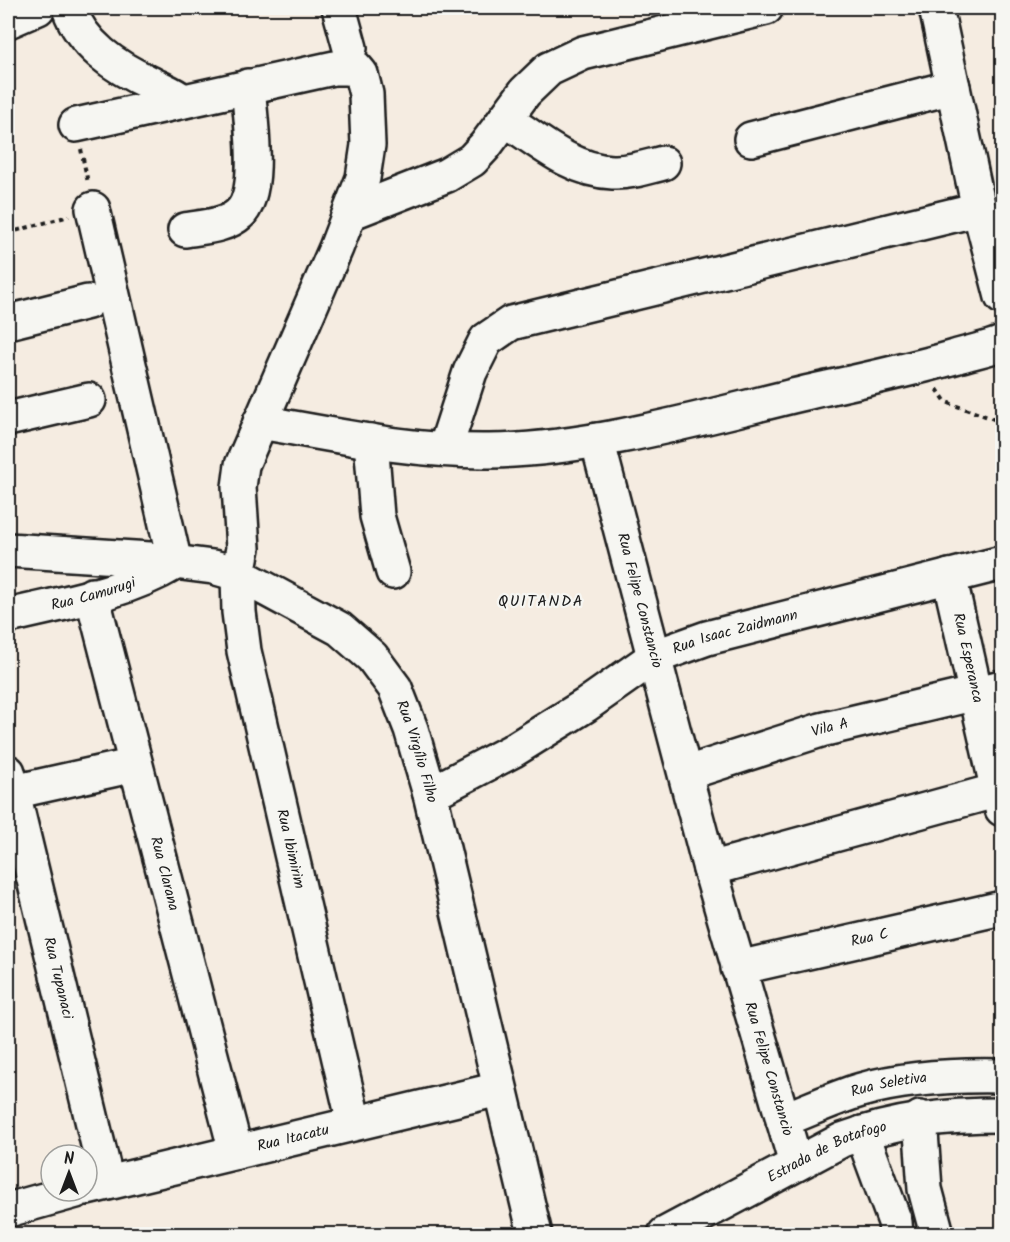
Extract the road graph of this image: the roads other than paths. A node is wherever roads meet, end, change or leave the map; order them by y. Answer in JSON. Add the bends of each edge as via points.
{"nodes":[{"id":1,"x":38,"y":8,"type":"edge"},
{"id":2,"x":69,"y":8,"type":"edge"},
{"id":3,"x":339,"y":8,"type":"edge"},
{"id":4,"x":766,"y":8,"type":"edge"},
{"id":5,"x":936,"y":8,"type":"edge"},
{"id":6,"x":8,"y":21,"type":"edge"},
{"id":7,"x":355,"y":59,"type":"junction"},
{"id":8,"x":248,"y":86,"type":"junction"},
{"id":9,"x":953,"y":87,"type":"junction"},
{"id":10,"x":183,"y":101,"type":"junction"},
{"id":11,"x":505,"y":119,"type":"junction"},
{"id":12,"x":76,"y":125,"type":"road end"},
{"id":13,"x":751,"y":139,"type":"dead end"},
{"id":14,"x":663,"y":163,"type":"dead end"},
{"id":15,"x":93,"y":209,"type":"road end"},
{"id":16,"x":979,"y":209,"type":"junction"},
{"id":17,"x":350,"y":213,"type":"junction"},
{"id":18,"x":185,"y":230,"type":"dead end"},
{"id":19,"x":1002,"y":297,"type":"edge"},
{"id":20,"x":88,"y":302,"type":"dead end"},
{"id":21,"x":8,"y":322,"type":"edge"},
{"id":22,"x":1002,"y":343,"type":"edge"},
{"id":23,"x":89,"y":400,"type":"dead end"},
{"id":24,"x":8,"y":419,"type":"edge"},
{"id":25,"x":260,"y":422,"type":"junction"},
{"id":26,"x":597,"y":440,"type":"junction"},
{"id":27,"x":371,"y":441,"type":"junction"},
{"id":28,"x":445,"y":449,"type":"junction"},
{"id":29,"x":8,"y":550,"type":"edge"},
{"id":30,"x":175,"y":562,"type":"junction"},
{"id":31,"x":1002,"y":563,"type":"edge"},
{"id":32,"x":393,"y":572,"type":"dead end"},
{"id":33,"x":238,"y":574,"type":"junction"},
{"id":34,"x":950,"y":576,"type":"junction"},
{"id":35,"x":92,"y":596,"type":"junction"},
{"id":36,"x":8,"y":616,"type":"edge"},
{"id":37,"x":654,"y":657,"type":"junction"},
{"id":38,"x":989,"y":690,"type":"edge"},
{"id":39,"x":135,"y":765,"type":"junction"},
{"id":40,"x":687,"y":773,"type":"junction"},
{"id":41,"x":10,"y":782,"type":"edge"},
{"id":42,"x":430,"y":794,"type":"junction"},
{"id":43,"x":1001,"y":796,"type":"edge"},
{"id":44,"x":710,"y":869,"type":"junction"},
{"id":45,"x":1002,"y":908,"type":"edge"},
{"id":46,"x":738,"y":968,"type":"junction"},
{"id":47,"x":1002,"y":1076,"type":"edge"},
{"id":48,"x":499,"y":1089,"type":"junction"},
{"id":49,"x":1002,"y":1115,"type":"edge"},
{"id":50,"x":920,"y":1118,"type":"junction"},
{"id":51,"x":783,"y":1120,"type":"junction"},
{"id":52,"x":354,"y":1123,"type":"junction"},
{"id":53,"x":862,"y":1133,"type":"junction"},
{"id":54,"x":88,"y":1143,"type":"edge"},
{"id":55,"x":236,"y":1152,"type":"junction"},
{"id":56,"x":796,"y":1164,"type":"junction"},
{"id":57,"x":99,"y":1185,"type":"edge"},
{"id":58,"x":39,"y":1201,"type":"edge"},
{"id":59,"x":8,"y":1210,"type":"edge"},
{"id":60,"x":535,"y":1234,"type":"edge"},
{"id":61,"x":665,"y":1234,"type":"edge"},
{"id":62,"x":896,"y":1234,"type":"edge"},
{"id":63,"x":937,"y":1234,"type":"edge"}],
"edges":[{"from":1,"to":6,"type":"street"},
{"from":2,"to":10,"type":"street","via":[[88,42],[133,75]]},
{"from":3,"to":7,"type":"street","name":"Rua Ibimirim"},
{"from":4,"to":11,"type":"street","via":[[583,53],[549,69]]},
{"from":5,"to":9,"type":"street"},
{"from":7,"to":8,"type":"street","via":[[348,66]]},
{"from":7,"to":17,"type":"street","name":"Rua Ibimirim","via":[[366,94],[368,145],[363,178]]},
{"from":8,"to":10,"type":"street"},
{"from":8,"to":18,"type":"street","via":[[253,163],[247,202],[239,214],[219,224]]},
{"from":9,"to":13,"type":"street"},
{"from":9,"to":16,"type":"street"},
{"from":10,"to":12,"type":"street"},
{"from":11,"to":14,"type":"street","via":[[546,147],[590,169],[614,172]]},
{"from":11,"to":17,"type":"street","via":[[471,160],[447,175]]},
{"from":15,"to":30,"type":"street"},
{"from":16,"to":19,"type":"street"},
{"from":16,"to":28,"type":"street","via":[[511,323],[486,340],[470,372]]},
{"from":17,"to":25,"type":"street","name":"Rua Ibimirim"},
{"from":20,"to":21,"type":"street"},
{"from":22,"to":26,"type":"street","via":[[922,366]]},
{"from":23,"to":24,"type":"street"},
{"from":25,"to":27,"type":"street"},
{"from":25,"to":33,"type":"street","name":"Rua Ibimirim","via":[[242,465],[239,487],[243,548]]},
{"from":26,"to":28,"type":"street","via":[[489,451]]},
{"from":26,"to":37,"type":"street","name":"Rua Felipe Constancio"},
{"from":27,"to":28,"type":"street"},
{"from":27,"to":32,"type":"street","via":[[377,516]]},
{"from":29,"to":30,"type":"street","name":"Rua Virgílio Filho"},
{"from":30,"to":33,"type":"street","name":"Rua Virgílio Filho"},
{"from":30,"to":35,"type":"street","name":"Rua Camurugi","via":[[148,577]]},
{"from":31,"to":34,"type":"street","name":"Rua Isaac Zaidmann"},
{"from":33,"to":42,"type":"street","name":"Rua Virgílio Filho","via":[[340,629],[372,657],[395,688]]},
{"from":33,"to":52,"type":"street","name":"Rua Ibimirim","via":[[244,651]]},
{"from":34,"to":37,"type":"street","name":"Rua Isaac Zaidmann","via":[[707,638]]},
{"from":34,"to":38,"type":"street","name":"Rua Esperanca"},
{"from":35,"to":36,"type":"street","name":"Rua Camurugi"},
{"from":35,"to":39,"type":"street","name":"Rua Clarana"},
{"from":37,"to":40,"type":"street","name":"Rua Felipe Constancio"},
{"from":37,"to":42,"type":"street","name":"Rua Isaac Zaidmann","via":[[512,751]]},
{"from":38,"to":40,"type":"street","name":"Vila A","via":[[821,730]]},
{"from":38,"to":43,"type":"street","name":"Rua Esperanca"},
{"from":39,"to":41,"type":"street"},
{"from":39,"to":55,"type":"street","name":"Rua Clarana"},
{"from":40,"to":44,"type":"street","name":"Rua Felipe Constancio"},
{"from":41,"to":54,"type":"street","name":"Rua Tupanaci"},
{"from":42,"to":48,"type":"street","name":"Rua Virgílio Filho"},
{"from":43,"to":44,"type":"street"},
{"from":44,"to":46,"type":"street","name":"Rua Felipe Constancio"},
{"from":45,"to":46,"type":"street","name":"Rua C"},
{"from":46,"to":51,"type":"street","name":"Rua Felipe Constancio"},
{"from":47,"to":51,"type":"street","name":"Rua Seletiva","via":[[912,1079],[861,1090]]},
{"from":48,"to":52,"type":"street","name":"Rua Itacatu"},
{"from":48,"to":60,"type":"street","name":"Rua Virgílio Filho"},
{"from":49,"to":50,"type":"street","name":"Estrada de Botafogo"},
{"from":50,"to":53,"type":"street","name":"Estrada de Botafogo"},
{"from":50,"to":63,"type":"street","via":[[925,1189]]},
{"from":51,"to":56,"type":"street","name":"Rua Felipe Constancio"},
{"from":52,"to":55,"type":"street","name":"Rua Itacatu"},
{"from":53,"to":56,"type":"street","name":"Estrada de Botafogo"},
{"from":53,"to":62,"type":"street"},
{"from":55,"to":57,"type":"street","name":"Rua Itacatu"},
{"from":56,"to":61,"type":"street","name":"Estrada de Botafogo"},
{"from":58,"to":59,"type":"street"}]}
